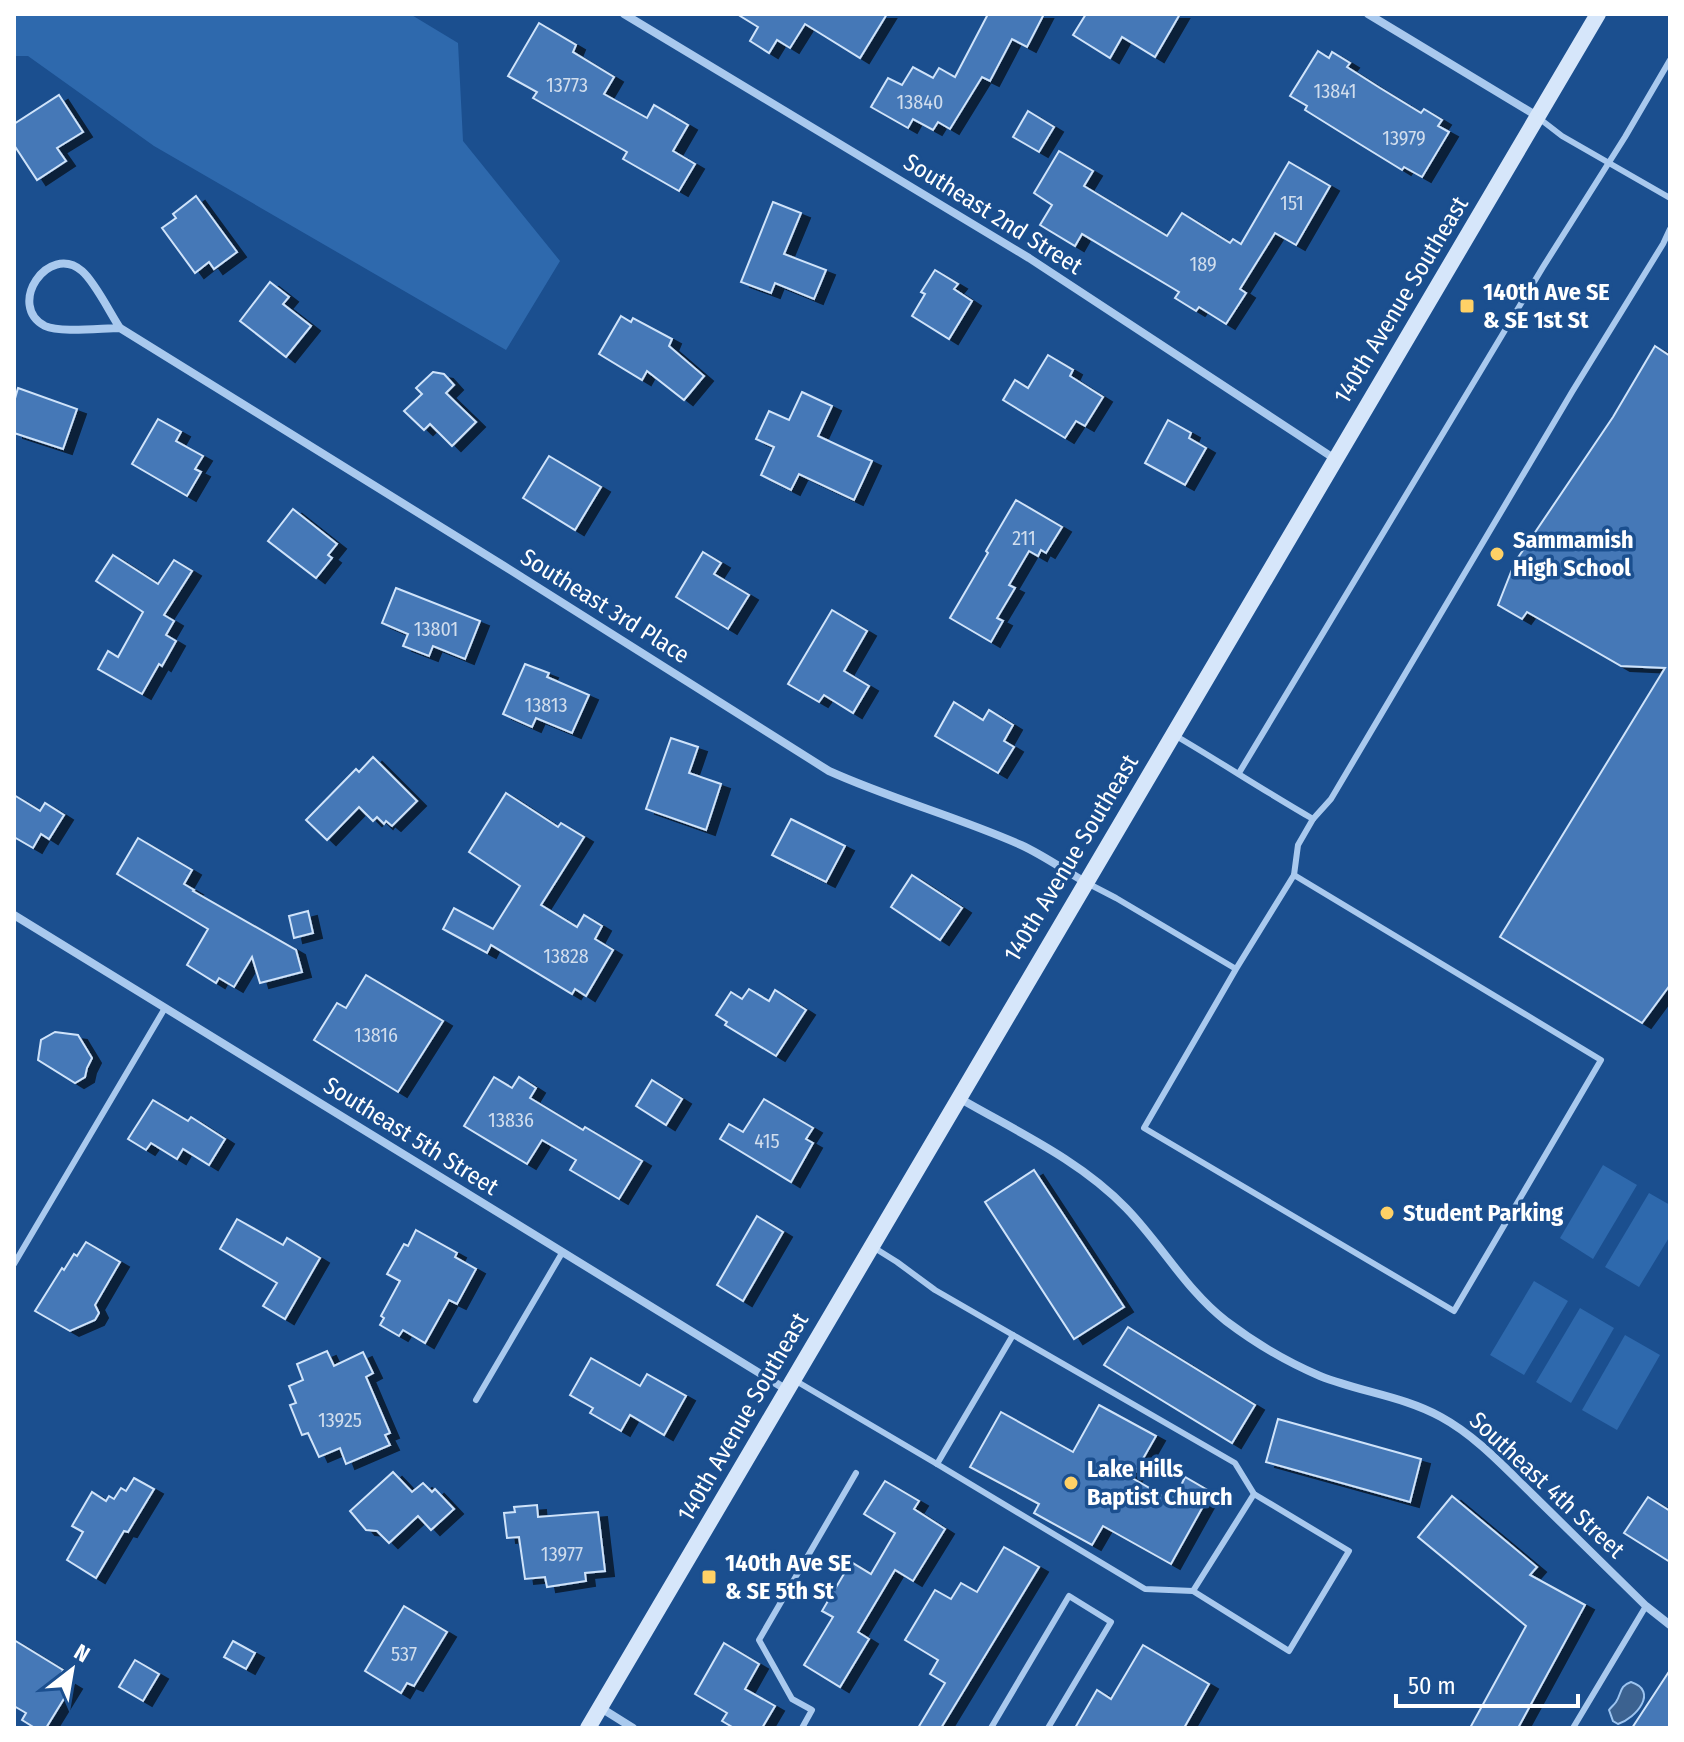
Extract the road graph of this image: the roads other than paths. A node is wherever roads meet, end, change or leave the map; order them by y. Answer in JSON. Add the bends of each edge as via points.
{"nodes":[{"id":1,"x":624,"y":14,"type":"edge"},
{"id":2,"x":1368,"y":14,"type":"edge"},
{"id":3,"x":1598,"y":14,"type":"edge"},
{"id":4,"x":1670,"y":60,"type":"edge"},
{"id":5,"x":1537,"y":116,"type":"junction"},
{"id":6,"x":1607,"y":162,"type":"junction"},
{"id":7,"x":1670,"y":198,"type":"edge"},
{"id":8,"x":1670,"y":229,"type":"edge"},
{"id":9,"x":120,"y":328,"type":"junction"},
{"id":10,"x":1335,"y":459,"type":"junction"},
{"id":11,"x":1173,"y":734,"type":"junction"},
{"id":12,"x":1239,"y":773,"type":"junction"},
{"id":13,"x":1313,"y":819,"type":"junction"},
{"id":14,"x":1294,"y":875,"type":"junction"},
{"id":15,"x":1085,"y":882,"type":"junction"},
{"id":16,"x":14,"y":915,"type":"edge"},
{"id":17,"x":1236,"y":969,"type":"junction"},
{"id":18,"x":165,"y":1008,"type":"junction"},
{"id":19,"x":959,"y":1097,"type":"junction"},
{"id":20,"x":871,"y":1246,"type":"junction"},
{"id":21,"x":562,"y":1253,"type":"junction"},
{"id":22,"x":14,"y":1264,"type":"edge"},
{"id":23,"x":1013,"y":1335,"type":"junction"},
{"id":24,"x":790,"y":1385,"type":"junction"},
{"id":25,"x":476,"y":1400,"type":"dead end"},
{"id":26,"x":937,"y":1464,"type":"junction"},
{"id":27,"x":856,"y":1473,"type":"dead end"},
{"id":28,"x":1254,"y":1494,"type":"junction"},
{"id":29,"x":1193,"y":1591,"type":"junction"},
{"id":30,"x":1646,"y":1606,"type":"junction"},
{"id":31,"x":1670,"y":1625,"type":"edge"},
{"id":32,"x":600,"y":1708,"type":"junction"},
{"id":33,"x":588,"y":1728,"type":"edge"},
{"id":34,"x":633,"y":1728,"type":"edge"},
{"id":35,"x":802,"y":1728,"type":"edge"},
{"id":36,"x":991,"y":1728,"type":"edge"},
{"id":37,"x":1048,"y":1728,"type":"edge"},
{"id":38,"x":1573,"y":1728,"type":"edge"}],
"edges":[{"from":1,"to":10,"type":"street","name":"Southeast 2nd Street","via":[[1029,258]]},
{"from":2,"to":5,"type":"street"},
{"from":3,"to":5,"type":"street","name":"140th Avenue Southeast"},
{"from":4,"to":6,"type":"lane"},
{"from":5,"to":6,"type":"lane"},
{"from":5,"to":10,"type":"street","name":"140th Avenue Southeast"},
{"from":6,"to":7,"type":"lane"},
{"from":6,"to":12,"type":"lane"},
{"from":8,"to":13,"type":"lane","via":[[1331,799]]},
{"from":9,"to":9,"type":"street","name":"Southeast 3rd Place","via":[[81,269],[52,267],[31,288],[31,308],[43,325]]},
{"from":9,"to":15,"type":"street","name":"Southeast 3rd Place","via":[[829,771],[1024,846]]},
{"from":10,"to":11,"type":"street","name":"140th Avenue Southeast"},
{"from":11,"to":12,"type":"lane"},
{"from":11,"to":15,"type":"street","name":"140th Avenue Southeast"},
{"from":12,"to":13,"type":"lane"},
{"from":13,"to":14,"type":"lane","via":[[1298,845]]},
{"from":14,"to":17,"type":"lane"},
{"from":14,"to":17,"type":"lane","via":[[1601,1060],[1454,1311],[1144,1128]]},
{"from":15,"to":17,"type":"lane"},
{"from":15,"to":19,"type":"street","name":"140th Avenue Southeast"},
{"from":16,"to":18,"type":"street","name":"Southeast 5th Street"},
{"from":18,"to":21,"type":"street","name":"Southeast 5th Street"},
{"from":18,"to":22,"type":"lane"},
{"from":19,"to":20,"type":"street","name":"140th Avenue Southeast"},
{"from":19,"to":30,"type":"street","name":"Southeast 4th Street","via":[[1099,1184],[1126,1208],[1193,1291],[1274,1353],[1322,1376],[1408,1401],[1465,1433]]},
{"from":20,"to":23,"type":"lane"},
{"from":20,"to":24,"type":"street","name":"140th Avenue Southeast"},
{"from":21,"to":24,"type":"street","name":"Southeast 5th Street"},
{"from":21,"to":25,"type":"lane"},
{"from":23,"to":26,"type":"lane"},
{"from":23,"to":28,"type":"lane","via":[[1235,1463]]},
{"from":24,"to":26,"type":"lane"},
{"from":24,"to":32,"type":"street","name":"140th Avenue Southeast"},
{"from":26,"to":29,"type":"lane","via":[[1145,1589]]},
{"from":27,"to":35,"type":"lane","via":[[759,1640],[792,1699],[812,1710]]},
{"from":28,"to":29,"type":"lane"},
{"from":28,"to":29,"type":"lane","via":[[1349,1551],[1289,1651]]},
{"from":30,"to":31,"type":"street","name":"Southeast 4th Street"},
{"from":30,"to":38,"type":"lane"},
{"from":32,"to":33,"type":"street","name":"140th Avenue Southeast"},
{"from":32,"to":34,"type":"street"},
{"from":36,"to":37,"type":"lane","via":[[1069,1596],[1111,1622]]}]}
